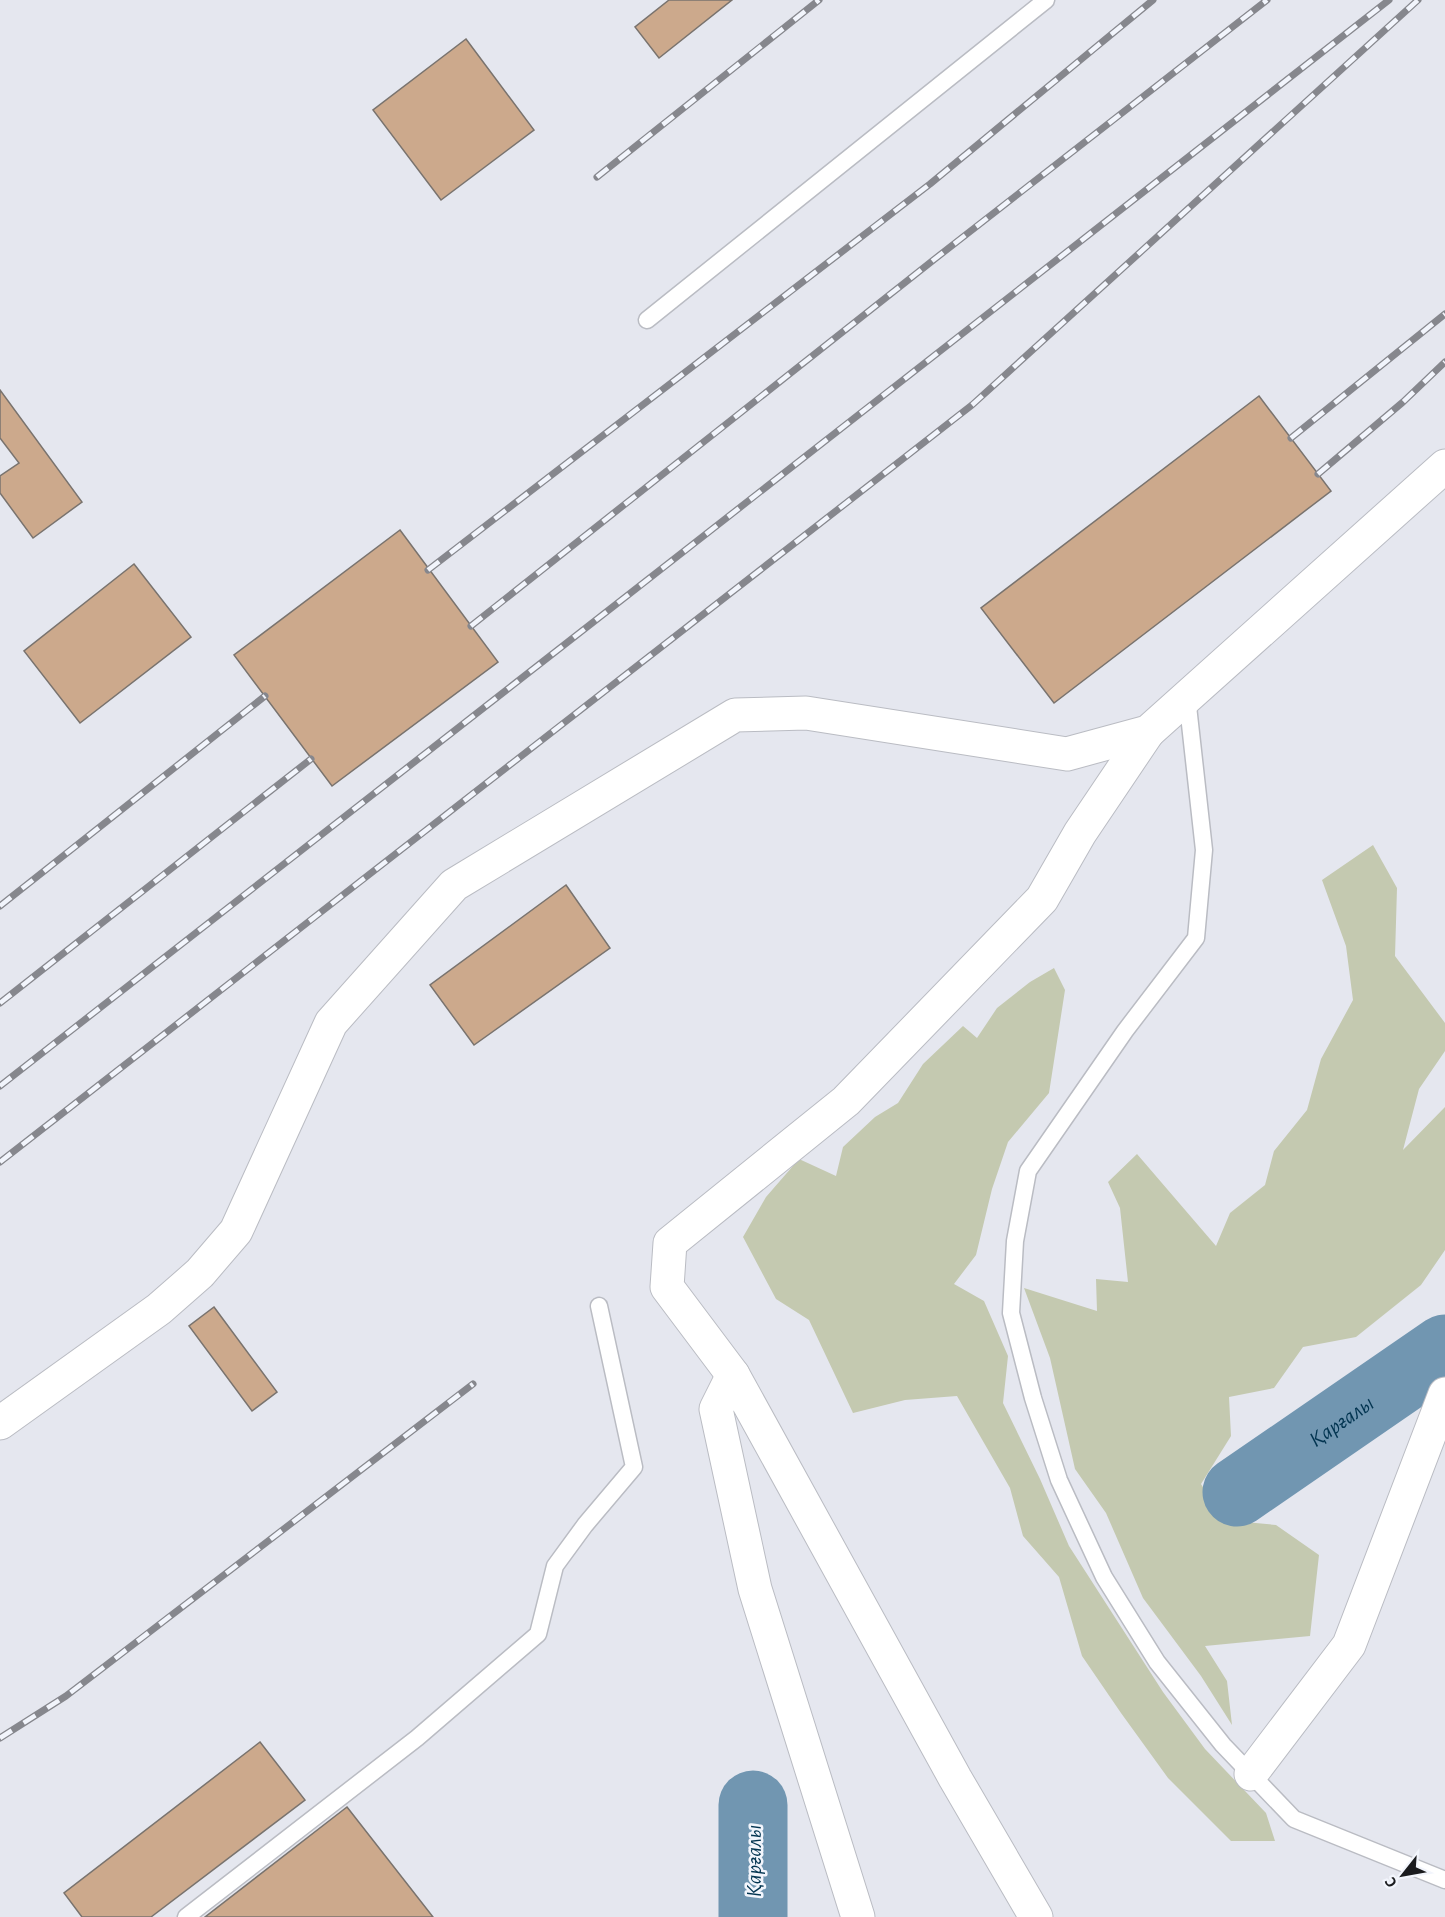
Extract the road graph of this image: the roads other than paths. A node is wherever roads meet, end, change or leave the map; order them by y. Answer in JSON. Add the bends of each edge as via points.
{"nodes":[{"id":1,"x":1046,"y":0,"type":"edge"},
{"id":2,"x":647,"y":320,"type":"dead end"},
{"id":3,"x":1445,"y":466,"type":"edge"},
{"id":4,"x":1187,"y":697,"type":"junction"},
{"id":5,"x":1148,"y":732,"type":"junction"},
{"id":6,"x":599,"y":1306,"type":"dead end"},
{"id":7,"x":733,"y":1375,"type":"junction"},
{"id":8,"x":1445,"y":1394,"type":"edge"},
{"id":9,"x":0,"y":1423,"type":"edge"},
{"id":10,"x":1251,"y":1774,"type":"junction"},
{"id":11,"x":1445,"y":1880,"type":"edge"},
{"id":12,"x":186,"y":1917,"type":"edge"},
{"id":13,"x":858,"y":1917,"type":"edge"},
{"id":14,"x":1036,"y":1917,"type":"edge"}],
"edges":[{"from":1,"to":2,"type":"lane"},
{"from":3,"to":4,"type":"street"},
{"from":4,"to":5,"type":"street"},
{"from":4,"to":10,"type":"lane","via":[[1204,850],[1196,938],[1125,1031],[1028,1171],[1015,1241],[1011,1313],[1059,1480],[1104,1577],[1156,1662],[1222,1745]]},
{"from":5,"to":7,"type":"street","via":[[1041,899],[846,1101],[670,1243],[667,1287]]},
{"from":5,"to":9,"type":"street","via":[[1067,754],[806,714],[735,715],[454,885],[331,1023],[236,1231],[200,1274],[159,1309]]},
{"from":6,"to":12,"type":"lane","via":[[634,1467],[555,1566],[538,1634],[417,1738]]},
{"from":7,"to":13,"type":"street","via":[[716,1409],[754,1589]]},
{"from":7,"to":14,"type":"street"},
{"from":8,"to":10,"type":"street","via":[[1349,1645]]},
{"from":10,"to":11,"type":"lane","via":[[1294,1819]]}]}
